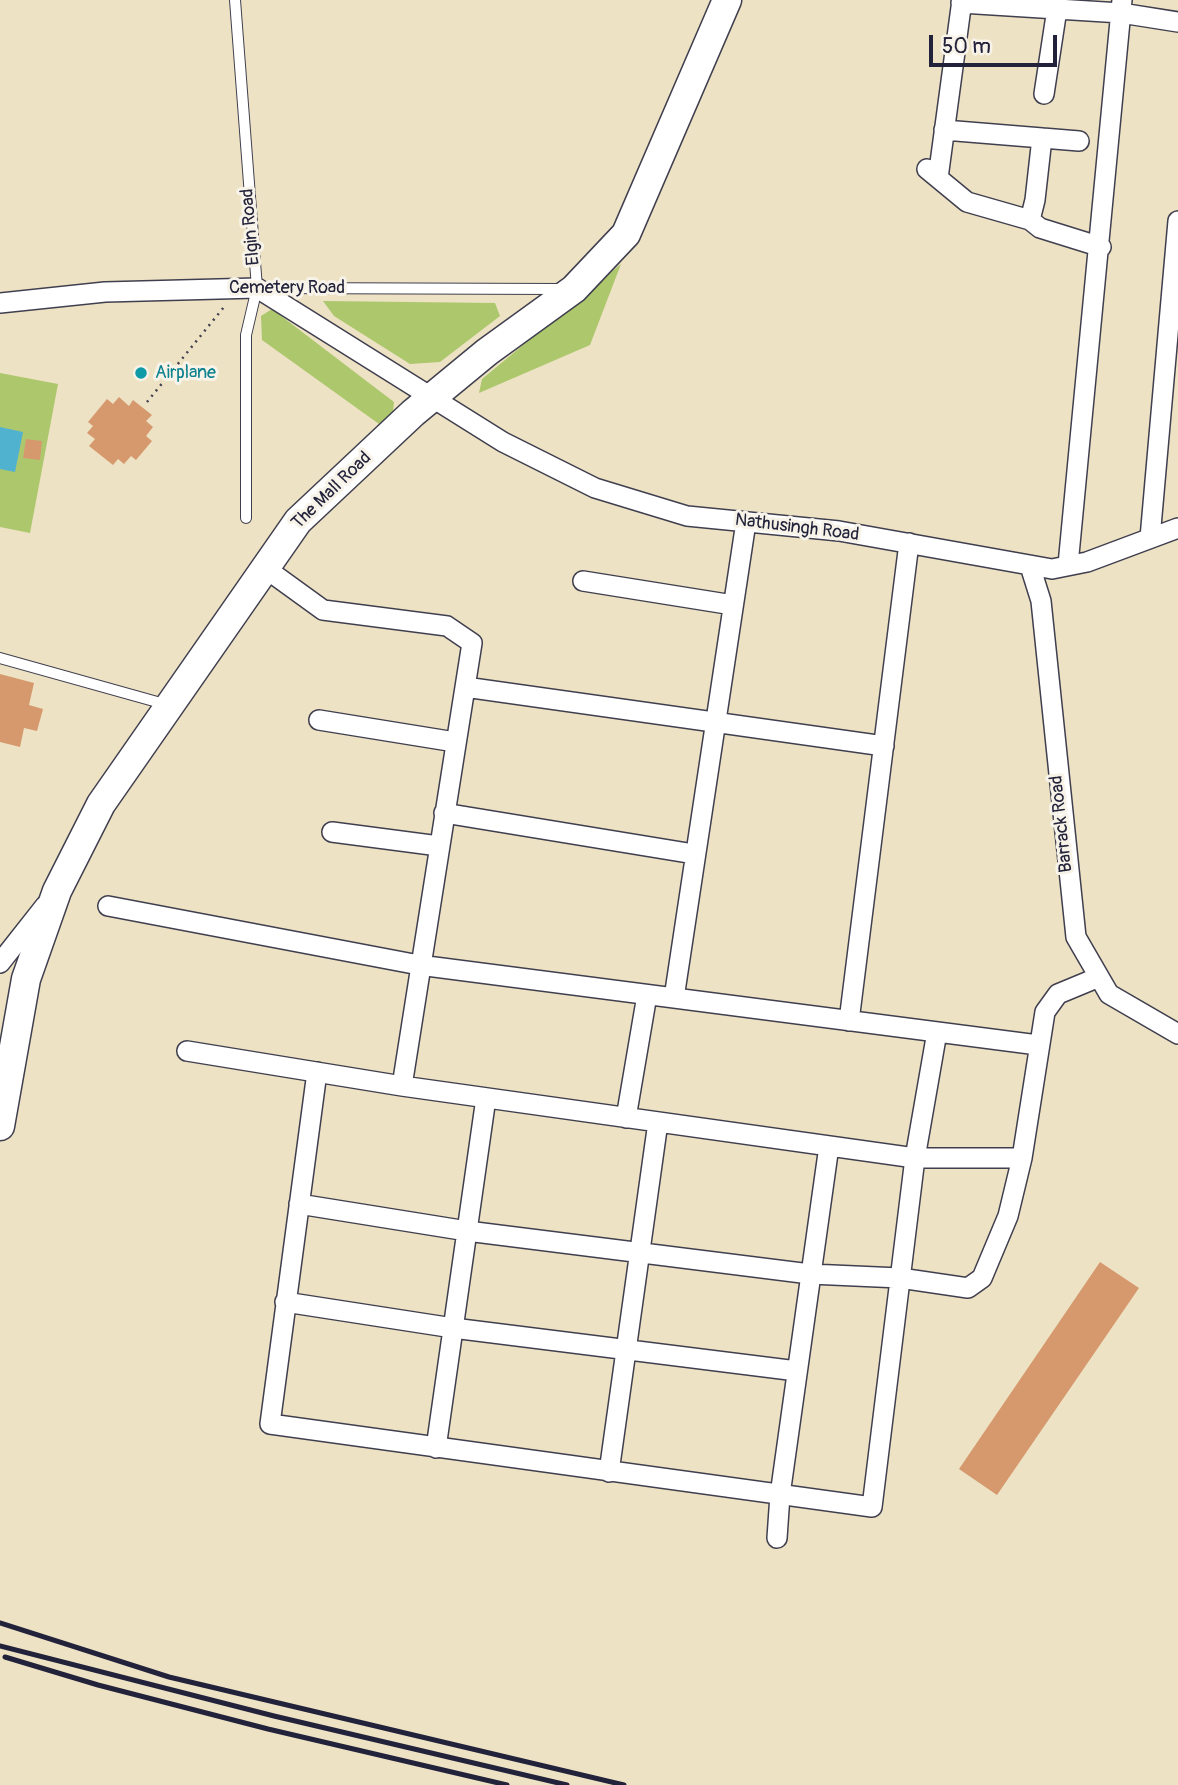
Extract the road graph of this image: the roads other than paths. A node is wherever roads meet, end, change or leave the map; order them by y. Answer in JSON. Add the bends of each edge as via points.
{"nodes":[{"id":1,"x":234,"y":0,"type":"edge"},
{"id":2,"x":727,"y":0,"type":"edge"},
{"id":3,"x":962,"y":2,"type":"edge"},
{"id":4,"x":1122,"y":6,"type":"edge"},
{"id":5,"x":1057,"y":9,"type":"junction"},
{"id":6,"x":1178,"y":22,"type":"edge"},
{"id":7,"x":1044,"y":94,"type":"dead end"},
{"id":8,"x":944,"y":130,"type":"junction"},
{"id":9,"x":1042,"y":138,"type":"junction"},
{"id":10,"x":1079,"y":141,"type":"dead end"},
{"id":11,"x":1030,"y":220,"type":"junction"},
{"id":12,"x":1178,"y":221,"type":"edge"},
{"id":13,"x":1101,"y":247,"type":"junction"},
{"id":14,"x":248,"y":288,"type":"junction"},
{"id":15,"x":574,"y":289,"type":"junction"},
{"id":16,"x":0,"y":303,"type":"edge"},
{"id":17,"x":433,"y":400,"type":"junction"},
{"id":18,"x":246,"y":518,"type":"dead end"},
{"id":19,"x":746,"y":522,"type":"junction"},
{"id":20,"x":1178,"y":528,"type":"edge"},
{"id":21,"x":1150,"y":538,"type":"junction"},
{"id":22,"x":909,"y":543,"type":"junction"},
{"id":23,"x":1069,"y":565,"type":"junction"},
{"id":24,"x":1030,"y":566,"type":"junction"},
{"id":25,"x":265,"y":568,"type":"junction"},
{"id":26,"x":583,"y":582,"type":"dead end"},
{"id":27,"x":733,"y":604,"type":"junction"},
{"id":28,"x":0,"y":658,"type":"edge"},
{"id":29,"x":465,"y":687,"type":"junction"},
{"id":30,"x":170,"y":705,"type":"junction"},
{"id":31,"x":319,"y":720,"type":"dead end"},
{"id":32,"x":713,"y":724,"type":"junction"},
{"id":33,"x":455,"y":742,"type":"junction"},
{"id":34,"x":884,"y":746,"type":"junction"},
{"id":35,"x":444,"y":813,"type":"junction"},
{"id":36,"x":332,"y":832,"type":"dead end"},
{"id":37,"x":439,"y":846,"type":"junction"},
{"id":38,"x":694,"y":854,"type":"junction"},
{"id":39,"x":57,"y":891,"type":"junction"},
{"id":40,"x":108,"y":906,"type":"dead end"},
{"id":41,"x":0,"y":963,"type":"edge"},
{"id":42,"x":419,"y":965,"type":"junction"},
{"id":43,"x":1099,"y":977,"type":"junction"},
{"id":44,"x":647,"y":995,"type":"junction"},
{"id":45,"x":674,"y":998,"type":"junction"},
{"id":46,"x":849,"y":1021,"type":"junction"},
{"id":47,"x":937,"y":1032,"type":"junction"},
{"id":48,"x":1178,"y":1034,"type":"edge"},
{"id":49,"x":1038,"y":1045,"type":"junction"},
{"id":50,"x":187,"y":1051,"type":"dead end"},
{"id":51,"x":317,"y":1072,"type":"junction"},
{"id":52,"x":402,"y":1086,"type":"junction"},
{"id":53,"x":486,"y":1098,"type":"junction"},
{"id":54,"x":626,"y":1118,"type":"junction"},
{"id":55,"x":658,"y":1122,"type":"junction"},
{"id":56,"x":0,"y":1126,"type":"edge"},
{"id":57,"x":829,"y":1146,"type":"junction"},
{"id":58,"x":915,"y":1158,"type":"junction"},
{"id":59,"x":1022,"y":1158,"type":"junction"},
{"id":60,"x":299,"y":1204,"type":"junction"},
{"id":61,"x":467,"y":1231,"type":"junction"},
{"id":62,"x":641,"y":1252,"type":"junction"},
{"id":63,"x":810,"y":1274,"type":"junction"},
{"id":64,"x":900,"y":1279,"type":"junction"},
{"id":65,"x":285,"y":1302,"type":"junction"},
{"id":66,"x":453,"y":1328,"type":"junction"},
{"id":67,"x":628,"y":1348,"type":"junction"},
{"id":68,"x":797,"y":1371,"type":"junction"},
{"id":69,"x":436,"y":1448,"type":"junction"},
{"id":70,"x":609,"y":1472,"type":"junction"},
{"id":71,"x":780,"y":1495,"type":"junction"},
{"id":72,"x":777,"y":1538,"type":"dead end"}],
"edges":[{"from":1,"to":14,"type":"lane","name":"Elgin Road"},
{"from":2,"to":15,"type":"street","name":"The Mall Road","via":[[626,234]]},
{"from":3,"to":5,"type":"street"},
{"from":3,"to":8,"type":"street"},
{"from":4,"to":5,"type":"street"},
{"from":4,"to":6,"type":"street"},
{"from":4,"to":13,"type":"street"},
{"from":5,"to":7,"type":"street"},
{"from":8,"to":9,"type":"street"},
{"from":8,"to":11,"type":"street","via":[[932,174],[967,202]]},
{"from":9,"to":10,"type":"street"},
{"from":9,"to":11,"type":"street"},
{"from":11,"to":13,"type":"street","via":[[1040,228]]},
{"from":12,"to":21,"type":"street"},
{"from":13,"to":23,"type":"street"},
{"from":14,"to":15,"type":"lane","name":"Cemetery Road"},
{"from":14,"to":16,"type":"street","name":"Cemetery Road","via":[[104,292]]},
{"from":14,"to":17,"type":"street","name":"Elgin Road"},
{"from":14,"to":18,"type":"lane"},
{"from":15,"to":17,"type":"street","name":"The Mall Road","via":[[487,352]]},
{"from":17,"to":19,"type":"street","name":"Nathusingh Road","via":[[595,488],[687,516]]},
{"from":17,"to":25,"type":"street","name":"The Mall Road","via":[[298,521]]},
{"from":19,"to":22,"type":"street","name":"Nathusingh Road"},
{"from":19,"to":27,"type":"street"},
{"from":20,"to":21,"type":"street","name":"Nathusingh Road"},
{"from":21,"to":23,"type":"street","name":"Nathusingh Road"},
{"from":22,"to":24,"type":"street","name":"Nathusingh Road"},
{"from":22,"to":34,"type":"street"},
{"from":23,"to":24,"type":"street","name":"Nathusingh Road","via":[[1052,569]]},
{"from":24,"to":43,"type":"street","name":"Barrack Road","via":[[1041,601],[1076,937]]},
{"from":25,"to":29,"type":"street","via":[[323,610],[447,626],[472,643]]},
{"from":25,"to":30,"type":"street","name":"The Mall Road"},
{"from":26,"to":27,"type":"street"},
{"from":27,"to":32,"type":"street"},
{"from":28,"to":30,"type":"lane"},
{"from":29,"to":32,"type":"street"},
{"from":29,"to":33,"type":"street"},
{"from":30,"to":39,"type":"street","name":"The Mall Road","via":[[102,804]]},
{"from":31,"to":33,"type":"street"},
{"from":32,"to":34,"type":"street"},
{"from":32,"to":38,"type":"street"},
{"from":33,"to":35,"type":"street"},
{"from":34,"to":46,"type":"street"},
{"from":35,"to":37,"type":"street"},
{"from":35,"to":38,"type":"street"},
{"from":36,"to":37,"type":"street"},
{"from":37,"to":42,"type":"street"},
{"from":38,"to":45,"type":"street"},
{"from":39,"to":41,"type":"street"},
{"from":39,"to":56,"type":"street","name":"The Mall Road","via":[[26,979]]},
{"from":40,"to":42,"type":"street"},
{"from":42,"to":44,"type":"street"},
{"from":42,"to":52,"type":"street"},
{"from":43,"to":48,"type":"street","name":"Barrack Road","via":[[1109,994]]},
{"from":43,"to":49,"type":"street","via":[[1058,994],[1045,1012]]},
{"from":44,"to":45,"type":"street"},
{"from":44,"to":54,"type":"street"},
{"from":45,"to":46,"type":"street"},
{"from":46,"to":47,"type":"street"},
{"from":47,"to":49,"type":"street"},
{"from":47,"to":58,"type":"street"},
{"from":49,"to":59,"type":"street"},
{"from":50,"to":51,"type":"street"},
{"from":51,"to":52,"type":"street"},
{"from":51,"to":60,"type":"street"},
{"from":52,"to":53,"type":"street"},
{"from":53,"to":54,"type":"street"},
{"from":53,"to":61,"type":"street"},
{"from":54,"to":55,"type":"street"},
{"from":55,"to":57,"type":"street"},
{"from":55,"to":62,"type":"street"},
{"from":57,"to":58,"type":"street"},
{"from":57,"to":63,"type":"street"},
{"from":58,"to":59,"type":"street"},
{"from":58,"to":64,"type":"street"},
{"from":59,"to":64,"type":"street","via":[[1008,1216],[982,1279],[968,1288]]},
{"from":60,"to":61,"type":"street"},
{"from":60,"to":65,"type":"street"},
{"from":61,"to":62,"type":"street"},
{"from":61,"to":66,"type":"street"},
{"from":62,"to":63,"type":"street"},
{"from":62,"to":67,"type":"street"},
{"from":63,"to":64,"type":"street"},
{"from":63,"to":68,"type":"street"},
{"from":64,"to":71,"type":"street","via":[[872,1507]]},
{"from":65,"to":66,"type":"street"},
{"from":65,"to":69,"type":"street","via":[[270,1424]]},
{"from":66,"to":67,"type":"street"},
{"from":66,"to":69,"type":"street"},
{"from":67,"to":68,"type":"street"},
{"from":67,"to":70,"type":"street"},
{"from":68,"to":71,"type":"street"},
{"from":69,"to":70,"type":"street"},
{"from":70,"to":71,"type":"street"},
{"from":71,"to":72,"type":"street"}]}
